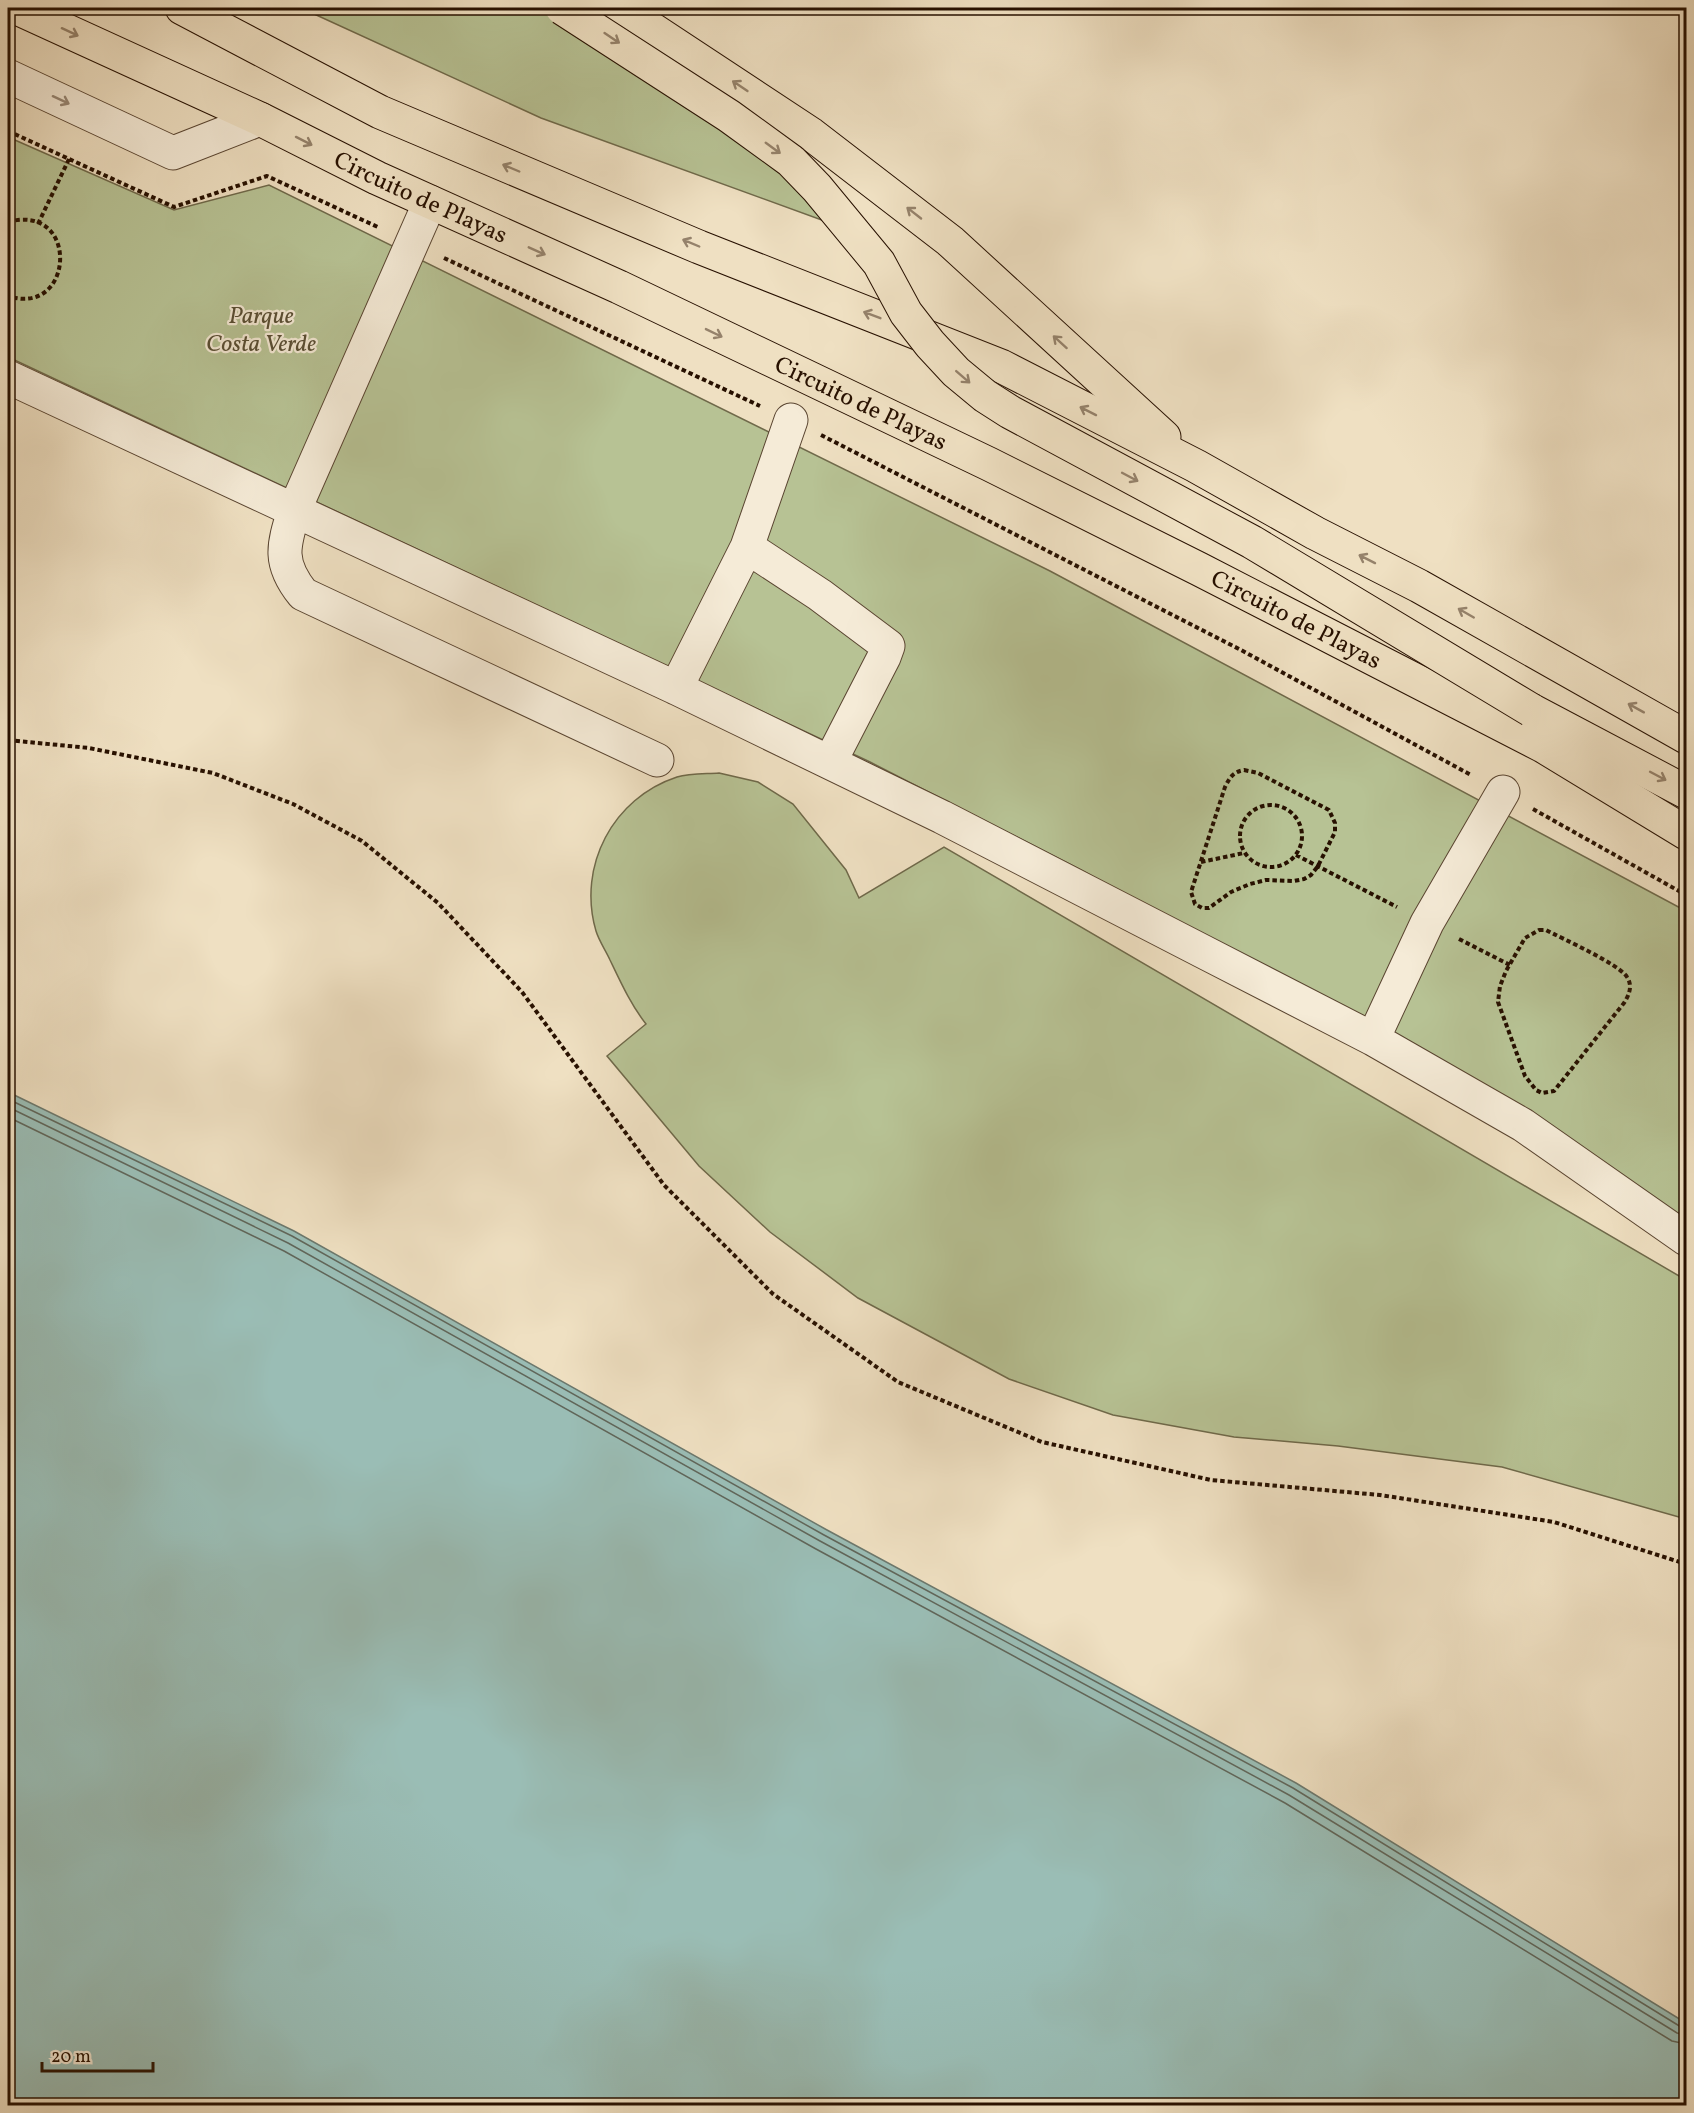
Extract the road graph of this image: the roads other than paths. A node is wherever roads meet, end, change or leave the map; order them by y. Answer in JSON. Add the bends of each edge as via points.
{"nodes":[{"id":1,"x":17,"y":8,"type":"edge"},
{"id":2,"x":182,"y":8,"type":"edge"},
{"id":3,"x":562,"y":8,"type":"edge"},
{"id":4,"x":620,"y":8,"type":"edge"},
{"id":5,"x":8,"y":76,"type":"edge"},
{"id":6,"x":260,"y":119,"type":"junction"},
{"id":7,"x":430,"y":202,"type":"junction"},
{"id":8,"x":8,"y":377,"type":"edge"},
{"id":9,"x":791,"y":420,"type":"road end"},
{"id":10,"x":1196,"y":466,"type":"junction"},
{"id":11,"x":294,"y":511,"type":"junction"},
{"id":12,"x":747,"y":547,"type":"junction"},
{"id":13,"x":676,"y":688,"type":"junction"},
{"id":14,"x":1686,"y":737,"type":"edge"},
{"id":15,"x":657,"y":760,"type":"dead end"},
{"id":16,"x":830,"y":762,"type":"junction"},
{"id":17,"x":1503,"y":792,"type":"road end"},
{"id":18,"x":1686,"y":792,"type":"edge"},
{"id":19,"x":1686,"y":833,"type":"edge"},
{"id":20,"x":1373,"y":1039,"type":"junction"},
{"id":21,"x":1686,"y":1239,"type":"edge"}],
"edges":[{"from":1,"to":6,"type":"highway","name":"Circuito de Playas","one_way":true},
{"from":10,"to":2,"type":"highway","one_way":true,"via":[[1001,366],[689,242],[380,112]]},
{"from":3,"to":18,"type":"highway","one_way":true,"bridge":true,"via":[[791,161],[879,263],[906,313],[930,344],[985,396],[1252,542],[1532,710]]},
{"from":10,"to":4,"type":"highway","one_way":true,"via":[[950,241],[811,134]]},
{"from":5,"to":6,"type":"lane","one_way":true,"via":[[174,153]]},
{"from":6,"to":7,"type":"highway","name":"Circuito de Playas","one_way":true},
{"from":7,"to":11,"type":"lane"},
{"from":7,"to":19,"type":"highway","name":"Circuito de Playas","one_way":true,"via":[[619,287],[1199,569],[1543,746]]},
{"from":8,"to":11,"type":"lane"},
{"from":9,"to":12,"type":"lane"},
{"from":14,"to":10,"type":"highway","one_way":true},
{"from":11,"to":13,"type":"lane"},
{"from":11,"to":15,"type":"lane","via":[[284,544],[293,581],[303,594]]},
{"from":12,"to":13,"type":"lane"},
{"from":12,"to":16,"type":"lane","via":[[888,646]]},
{"from":13,"to":16,"type":"lane"},
{"from":16,"to":20,"type":"lane"},
{"from":17,"to":20,"type":"lane","via":[[1427,923]]},
{"from":20,"to":21,"type":"lane","via":[[1523,1125]]}]}
